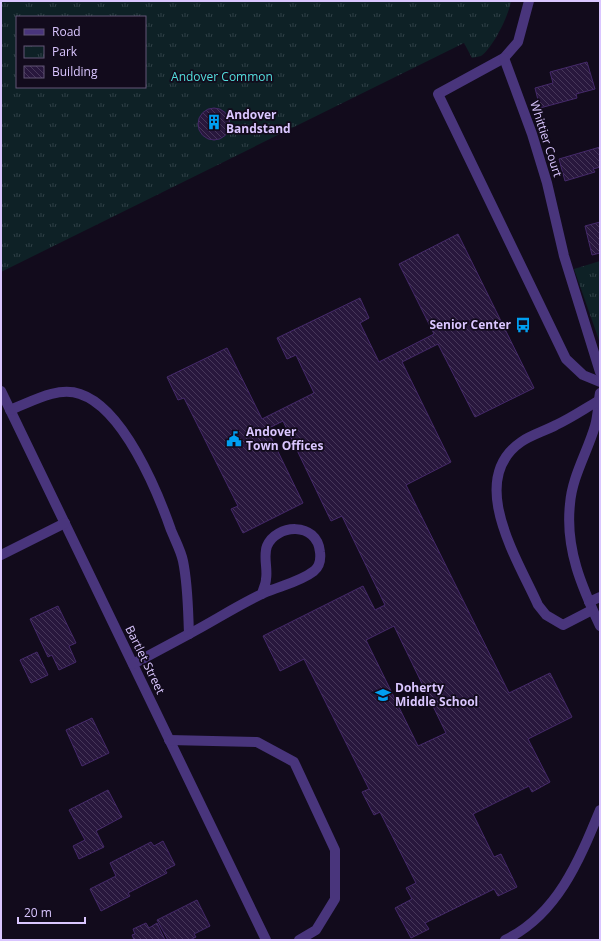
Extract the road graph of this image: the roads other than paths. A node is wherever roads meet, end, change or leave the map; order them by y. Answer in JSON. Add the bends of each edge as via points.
{"nodes":[{"id":1,"x":529,"y":1,"type":"edge"},
{"id":2,"x":504,"y":58,"type":"junction"},
{"id":3,"x":600,"y":372,"type":"edge"},
{"id":4,"x":600,"y":382,"type":"edge"},
{"id":5,"x":1,"y":391,"type":"edge"},
{"id":6,"x":599,"y":400,"type":"edge"},
{"id":7,"x":10,"y":410,"type":"junction"},
{"id":8,"x":65,"y":523,"type":"junction"},
{"id":9,"x":1,"y":555,"type":"edge"},
{"id":10,"x":262,"y":594,"type":"junction"},
{"id":11,"x":600,"y":597,"type":"edge"},
{"id":12,"x":591,"y":606,"type":"junction"},
{"id":13,"x":600,"y":626,"type":"edge"},
{"id":14,"x":189,"y":634,"type":"junction"},
{"id":15,"x":132,"y":664,"type":"junction"},
{"id":16,"x":169,"y":740,"type":"junction"},
{"id":17,"x":600,"y":810,"type":"edge"},
{"id":18,"x":266,"y":940,"type":"edge"},
{"id":19,"x":299,"y":940,"type":"edge"},
{"id":20,"x":505,"y":940,"type":"edge"}],
"edges":[{"from":1,"to":2,"type":"street","via":[[518,42]]},
{"from":2,"to":3,"type":"street","name":"Whittier Court","via":[[547,183],[564,256]]},
{"from":2,"to":4,"type":"street","via":[[438,94],[566,359],[583,375]]},
{"from":5,"to":7,"type":"street","name":"Bartlet Street"},
{"from":6,"to":12,"type":"street","via":[[595,426],[573,485],[569,527],[575,566]]},
{"from":6,"to":12,"type":"street","via":[[521,442],[507,454],[496,487],[496,505],[500,521],[538,604],[546,615],[563,625]]},
{"from":7,"to":8,"type":"street","name":"Bartlet Street"},
{"from":7,"to":14,"type":"street","via":[[57,393],[74,393],[93,400],[121,428],[152,481],[183,560]]},
{"from":8,"to":9,"type":"street"},
{"from":8,"to":15,"type":"street","name":"Bartlet Street"},
{"from":10,"to":10,"type":"street","via":[[304,577],[319,565],[321,558],[318,542],[312,533],[304,530],[288,531],[267,545],[266,579]]},
{"from":10,"to":14,"type":"street"},
{"from":11,"to":12,"type":"street"},
{"from":12,"to":13,"type":"street"},
{"from":14,"to":15,"type":"street"},
{"from":15,"to":16,"type":"street","name":"Bartlet Street"},
{"from":16,"to":18,"type":"street","name":"Bartlet Street"},
{"from":16,"to":19,"type":"street","via":[[257,742],[294,762],[335,850],[334,900],[316,930]]},
{"from":17,"to":20,"type":"street","via":[[586,843],[555,900],[536,920]]}]}
